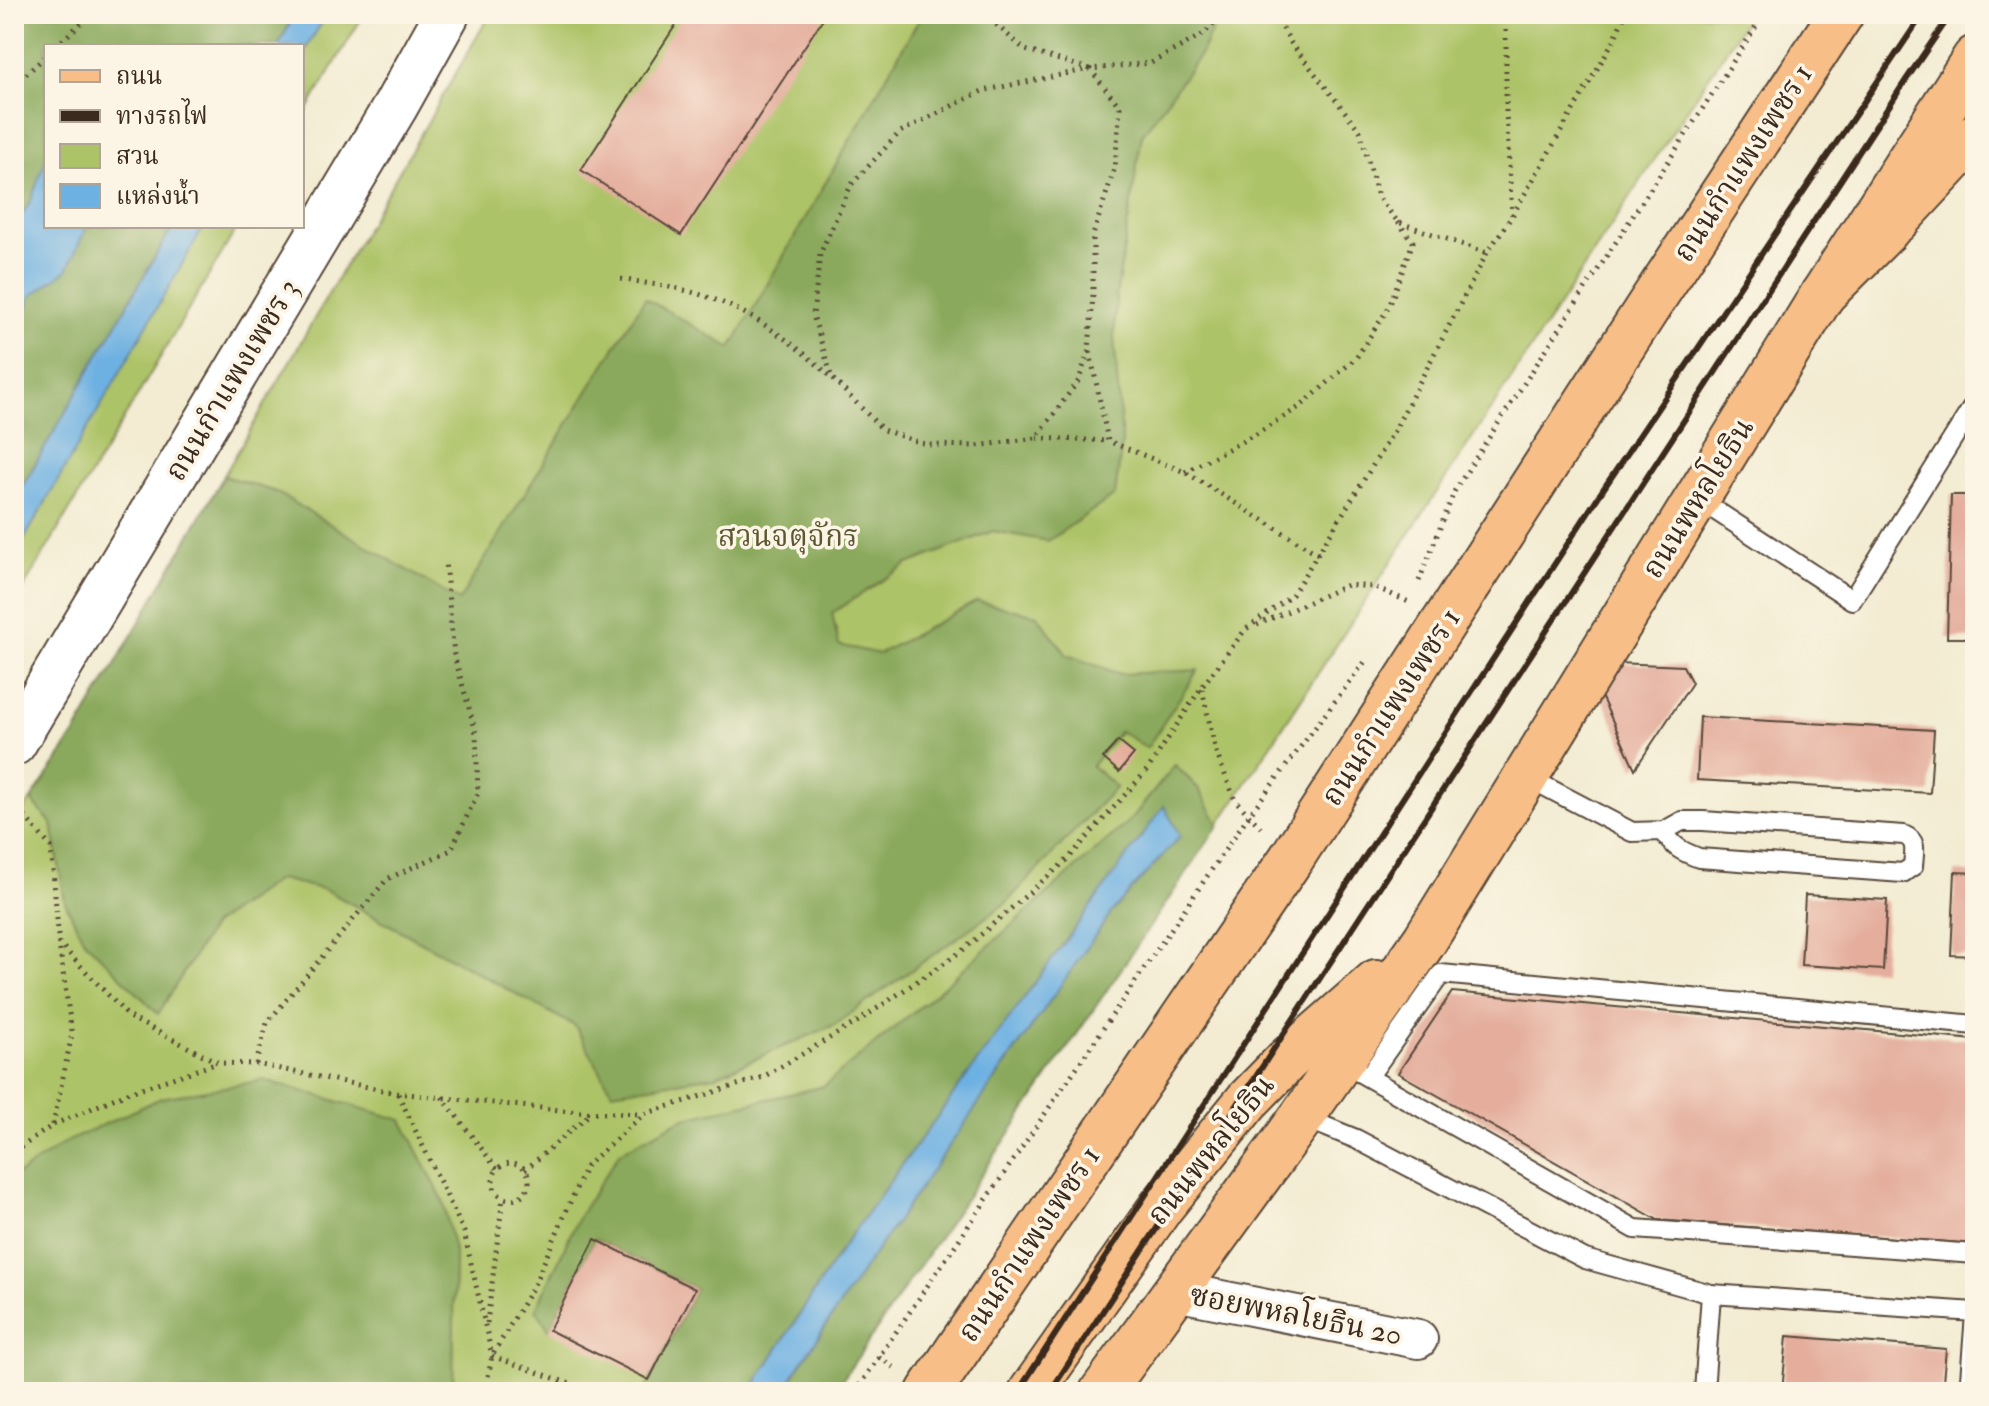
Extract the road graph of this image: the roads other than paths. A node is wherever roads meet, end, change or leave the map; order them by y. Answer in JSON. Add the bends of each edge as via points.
{"nodes":[{"id":1,"x":447,"y":14,"type":"edge"},
{"id":2,"x":1830,"y":14,"type":"edge"},
{"id":3,"x":1841,"y":14,"type":"edge"},
{"id":4,"x":1869,"y":14,"type":"edge"},
{"id":5,"x":1814,"y":55,"type":"junction"},
{"id":6,"x":1975,"y":58,"type":"edge"},
{"id":7,"x":1975,"y":136,"type":"edge"},
{"id":8,"x":1975,"y":166,"type":"edge"},
{"id":9,"x":1887,"y":230,"type":"junction"},
{"id":10,"x":1823,"y":294,"type":"junction"},
{"id":11,"x":1975,"y":403,"type":"edge"},
{"id":12,"x":1698,"y":499,"type":"junction"},
{"id":13,"x":14,"y":743,"type":"edge"},
{"id":14,"x":1527,"y":777,"type":"junction"},
{"id":15,"x":1664,"y":831,"type":"junction"},
{"id":16,"x":1425,"y":940,"type":"junction"},
{"id":17,"x":1975,"y":1025,"type":"edge"},
{"id":18,"x":1355,"y":1069,"type":"junction"},
{"id":19,"x":1302,"y":1117,"type":"junction"},
{"id":20,"x":1975,"y":1254,"type":"edge"},
{"id":21,"x":1175,"y":1291,"type":"junction"},
{"id":22,"x":1711,"y":1294,"type":"junction"},
{"id":23,"x":1975,"y":1314,"type":"edge"},
{"id":24,"x":1418,"y":1339,"type":"dead end"},
{"id":25,"x":915,"y":1382,"type":"edge"},
{"id":26,"x":1031,"y":1392,"type":"edge"},
{"id":27,"x":1102,"y":1392,"type":"edge"},
{"id":28,"x":1704,"y":1392,"type":"edge"},
{"id":29,"x":1969,"y":1392,"type":"edge"}],
"edges":[{"from":1,"to":13,"type":"street","name":"ถนนกำแพงเพชร 3"},
{"from":2,"to":5,"type":"main road"},
{"from":3,"to":5,"type":"main road","name":"ถนนกำแพงเพชร 1"},
{"from":4,"to":5,"type":"main road"},
{"from":5,"to":25,"type":"main road","name":"ถนนกำแพงเพชร 1","via":[[1648,307],[1427,613],[1291,859]]},
{"from":6,"to":10,"type":"main road","name":"ถนนพหลโยธิน"},
{"from":7,"to":9,"type":"main road"},
{"from":8,"to":9,"type":"main road"},
{"from":9,"to":10,"type":"main road"},
{"from":10,"to":12,"type":"main road","name":"ถนนพหลโยธิน"},
{"from":11,"to":12,"type":"lane","via":[[1852,600]]},
{"from":12,"to":14,"type":"main road","name":"ถนนพหลโยธิน"},
{"from":14,"to":15,"type":"lane","via":[[1632,832]]},
{"from":14,"to":16,"type":"main road","name":"ถนนพหลโยธิน"},
{"from":15,"to":15,"type":"lane","via":[[1682,821],[1703,821],[1904,835],[1915,845],[1913,866],[1903,873],[1699,858],[1670,842]]},
{"from":16,"to":18,"type":"main road","name":"ถนนพหลโยธิน"},
{"from":16,"to":26,"type":"main road","name":"ถนนพหลโยธิน","via":[[1247,1101],[1161,1207]]},
{"from":17,"to":18,"type":"lane","via":[[1441,974]]},
{"from":18,"to":19,"type":"main road","name":"ถนนพหลโยธิน"},
{"from":18,"to":20,"type":"lane","via":[[1635,1229]]},
{"from":19,"to":21,"type":"main road","name":"ถนนพหลโยธิน"},
{"from":19,"to":22,"type":"lane","via":[[1356,1139],[1585,1259]]},
{"from":21,"to":24,"type":"street","name":"ซอยพหลโยธิน 20"},
{"from":21,"to":27,"type":"main road","name":"ถนนพหลโยธิน"},
{"from":22,"to":23,"type":"lane"},
{"from":22,"to":28,"type":"lane"},
{"from":23,"to":29,"type":"lane"}]}
